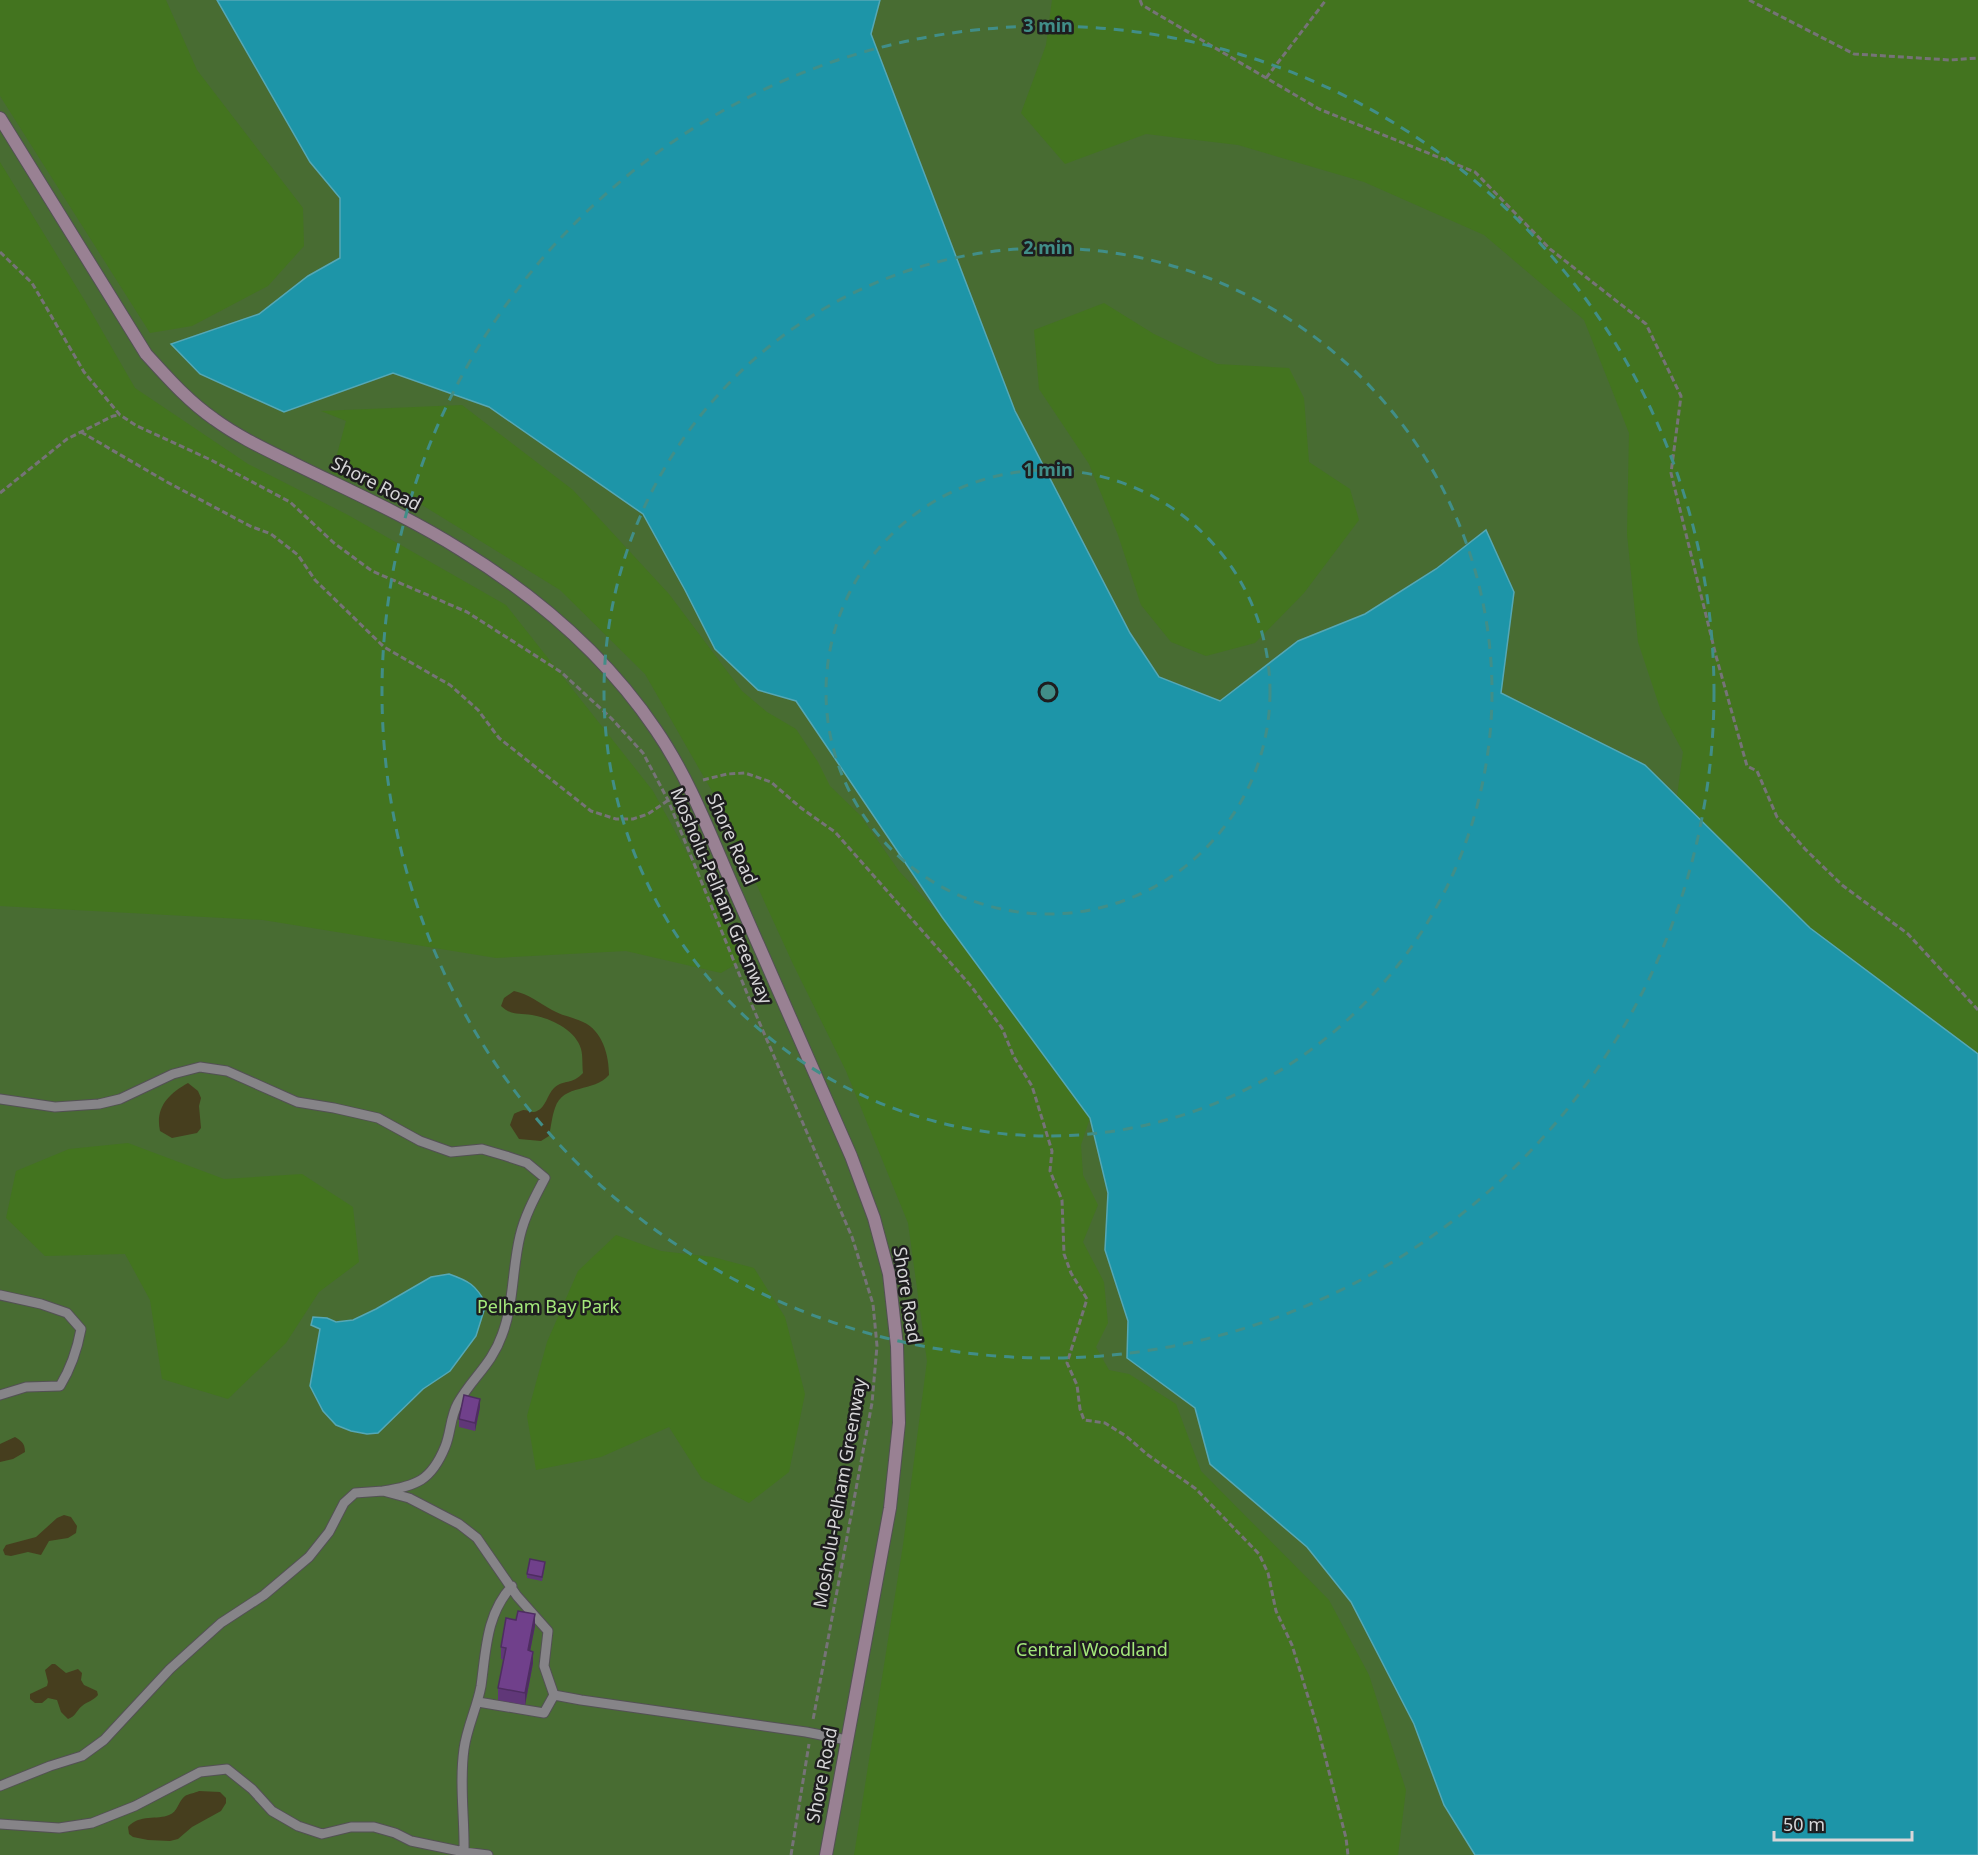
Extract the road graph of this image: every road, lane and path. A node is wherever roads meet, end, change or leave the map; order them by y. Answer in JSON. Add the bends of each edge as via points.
{"nodes":[{"id":1,"x":1140,"y":0,"type":"edge"},
{"id":2,"x":1326,"y":0,"type":"edge"},
{"id":3,"x":1749,"y":0,"type":"edge"},
{"id":4,"x":1978,"y":58,"type":"edge"},
{"id":5,"x":1266,"y":78,"type":"junction"},
{"id":6,"x":0,"y":118,"type":"edge"},
{"id":7,"x":0,"y":252,"type":"edge"},
{"id":8,"x":120,"y":415,"type":"junction"},
{"id":9,"x":81,"y":432,"type":"junction"},
{"id":10,"x":0,"y":493,"type":"edge"},
{"id":11,"x":702,"y":781,"type":"dead end"},
{"id":12,"x":678,"y":794,"type":"dead end"},
{"id":13,"x":668,"y":800,"type":"junction"},
{"id":14,"x":1978,"y":1010,"type":"edge"},
{"id":15,"x":0,"y":1099,"type":"edge"},
{"id":16,"x":0,"y":1295,"type":"edge"},
{"id":17,"x":0,"y":1395,"type":"edge"},
{"id":18,"x":383,"y":1491,"type":"junction"},
{"id":19,"x":512,"y":1586,"type":"junction"},
{"id":20,"x":554,"y":1695,"type":"junction"},
{"id":21,"x":478,"y":1702,"type":"junction"},
{"id":22,"x":811,"y":1733,"type":"junction"},
{"id":23,"x":847,"y":1740,"type":"junction"},
{"id":24,"x":0,"y":1786,"type":"edge"},
{"id":25,"x":0,"y":1824,"type":"edge"},
{"id":26,"x":464,"y":1854,"type":"edge"},
{"id":27,"x":488,"y":1855,"type":"edge"},
{"id":28,"x":791,"y":1855,"type":"edge"},
{"id":29,"x":826,"y":1855,"type":"edge"},
{"id":30,"x":1348,"y":1855,"type":"edge"}],
"edges":[{"from":1,"to":5,"type":"path","via":[[1142,5]]},
{"from":2,"to":5,"type":"path"},
{"from":3,"to":4,"type":"path","via":[[1854,54]]},
{"from":5,"to":14,"type":"path","via":[[1319,109],[1475,172],[1550,249],[1646,324],[1681,396],[1671,473],[1747,766],[1757,771],[1777,817],[1805,849],[1842,885],[1908,934]]},
{"from":6,"to":23,"type":"main road","name":"Shore Road","via":[[146,354],[175,386],[213,419],[254,444],[400,516],[503,578],[589,648],[626,689],[656,729],[689,788],[851,1156],[889,1274],[897,1346],[899,1423],[890,1508]]},
{"from":7,"to":8,"type":"path","name":"Mosholu-Pelham Greenway","via":[[32,283],[84,372]]},
{"from":8,"to":9,"type":"path"},
{"from":8,"to":13,"type":"path","name":"Mosholu-Pelham Greenway","via":[[290,502],[334,543],[372,571],[467,612],[561,672],[643,753]]},
{"from":9,"to":10,"type":"path"},
{"from":9,"to":13,"type":"path","via":[[167,482],[271,534],[298,555],[315,580],[384,647],[450,685],[478,710],[499,738],[591,811],[615,819],[633,819]]},
{"from":11,"to":30,"type":"path","via":[[745,773],[771,782],[835,832],[964,977],[1002,1028],[1036,1097],[1052,1151],[1050,1171],[1062,1200],[1064,1254],[1087,1299],[1067,1363],[1077,1385],[1084,1420],[1105,1423],[1196,1488],[1259,1554],[1318,1729]]},
{"from":12,"to":13,"type":"path"},
{"from":13,"to":22,"type":"path","name":"Mosholu-Pelham Greenway","via":[[852,1237],[873,1304],[877,1346],[872,1403]]},
{"from":15,"to":18,"type":"lane","via":[[55,1107],[99,1104],[120,1099],[173,1074],[209,1068],[226,1071],[297,1102],[378,1118],[420,1141],[451,1152],[482,1149],[506,1156],[527,1163],[545,1178],[520,1236],[504,1332],[495,1355],[456,1405],[445,1447],[429,1474],[412,1486]]},
{"from":16,"to":17,"type":"lane","via":[[66,1313],[81,1329],[71,1368],[60,1386],[26,1387]]},
{"from":18,"to":19,"type":"lane","via":[[409,1498],[459,1524],[477,1538]]},
{"from":18,"to":24,"type":"lane","via":[[355,1493],[344,1503],[329,1532],[309,1557],[264,1595],[221,1623],[170,1669],[104,1740],[82,1756]]},
{"from":19,"to":20,"type":"lane","via":[[548,1631],[544,1666]]},
{"from":19,"to":21,"type":"lane","via":[[494,1614],[485,1646]]},
{"from":20,"to":21,"type":"lane","via":[[543,1713]]},
{"from":20,"to":22,"type":"lane"},
{"from":21,"to":26,"type":"lane","via":[[464,1750]]},
{"from":22,"to":23,"type":"lane"},
{"from":22,"to":28,"type":"path","name":"Mosholu-Pelham Greenway"},
{"from":23,"to":29,"type":"main road","name":"Shore Road"},
{"from":25,"to":26,"type":"lane","via":[[59,1828],[92,1822],[135,1806],[200,1772],[227,1769],[272,1811],[298,1827],[322,1834],[351,1827],[374,1827]]},
{"from":26,"to":27,"type":"lane"}]}
